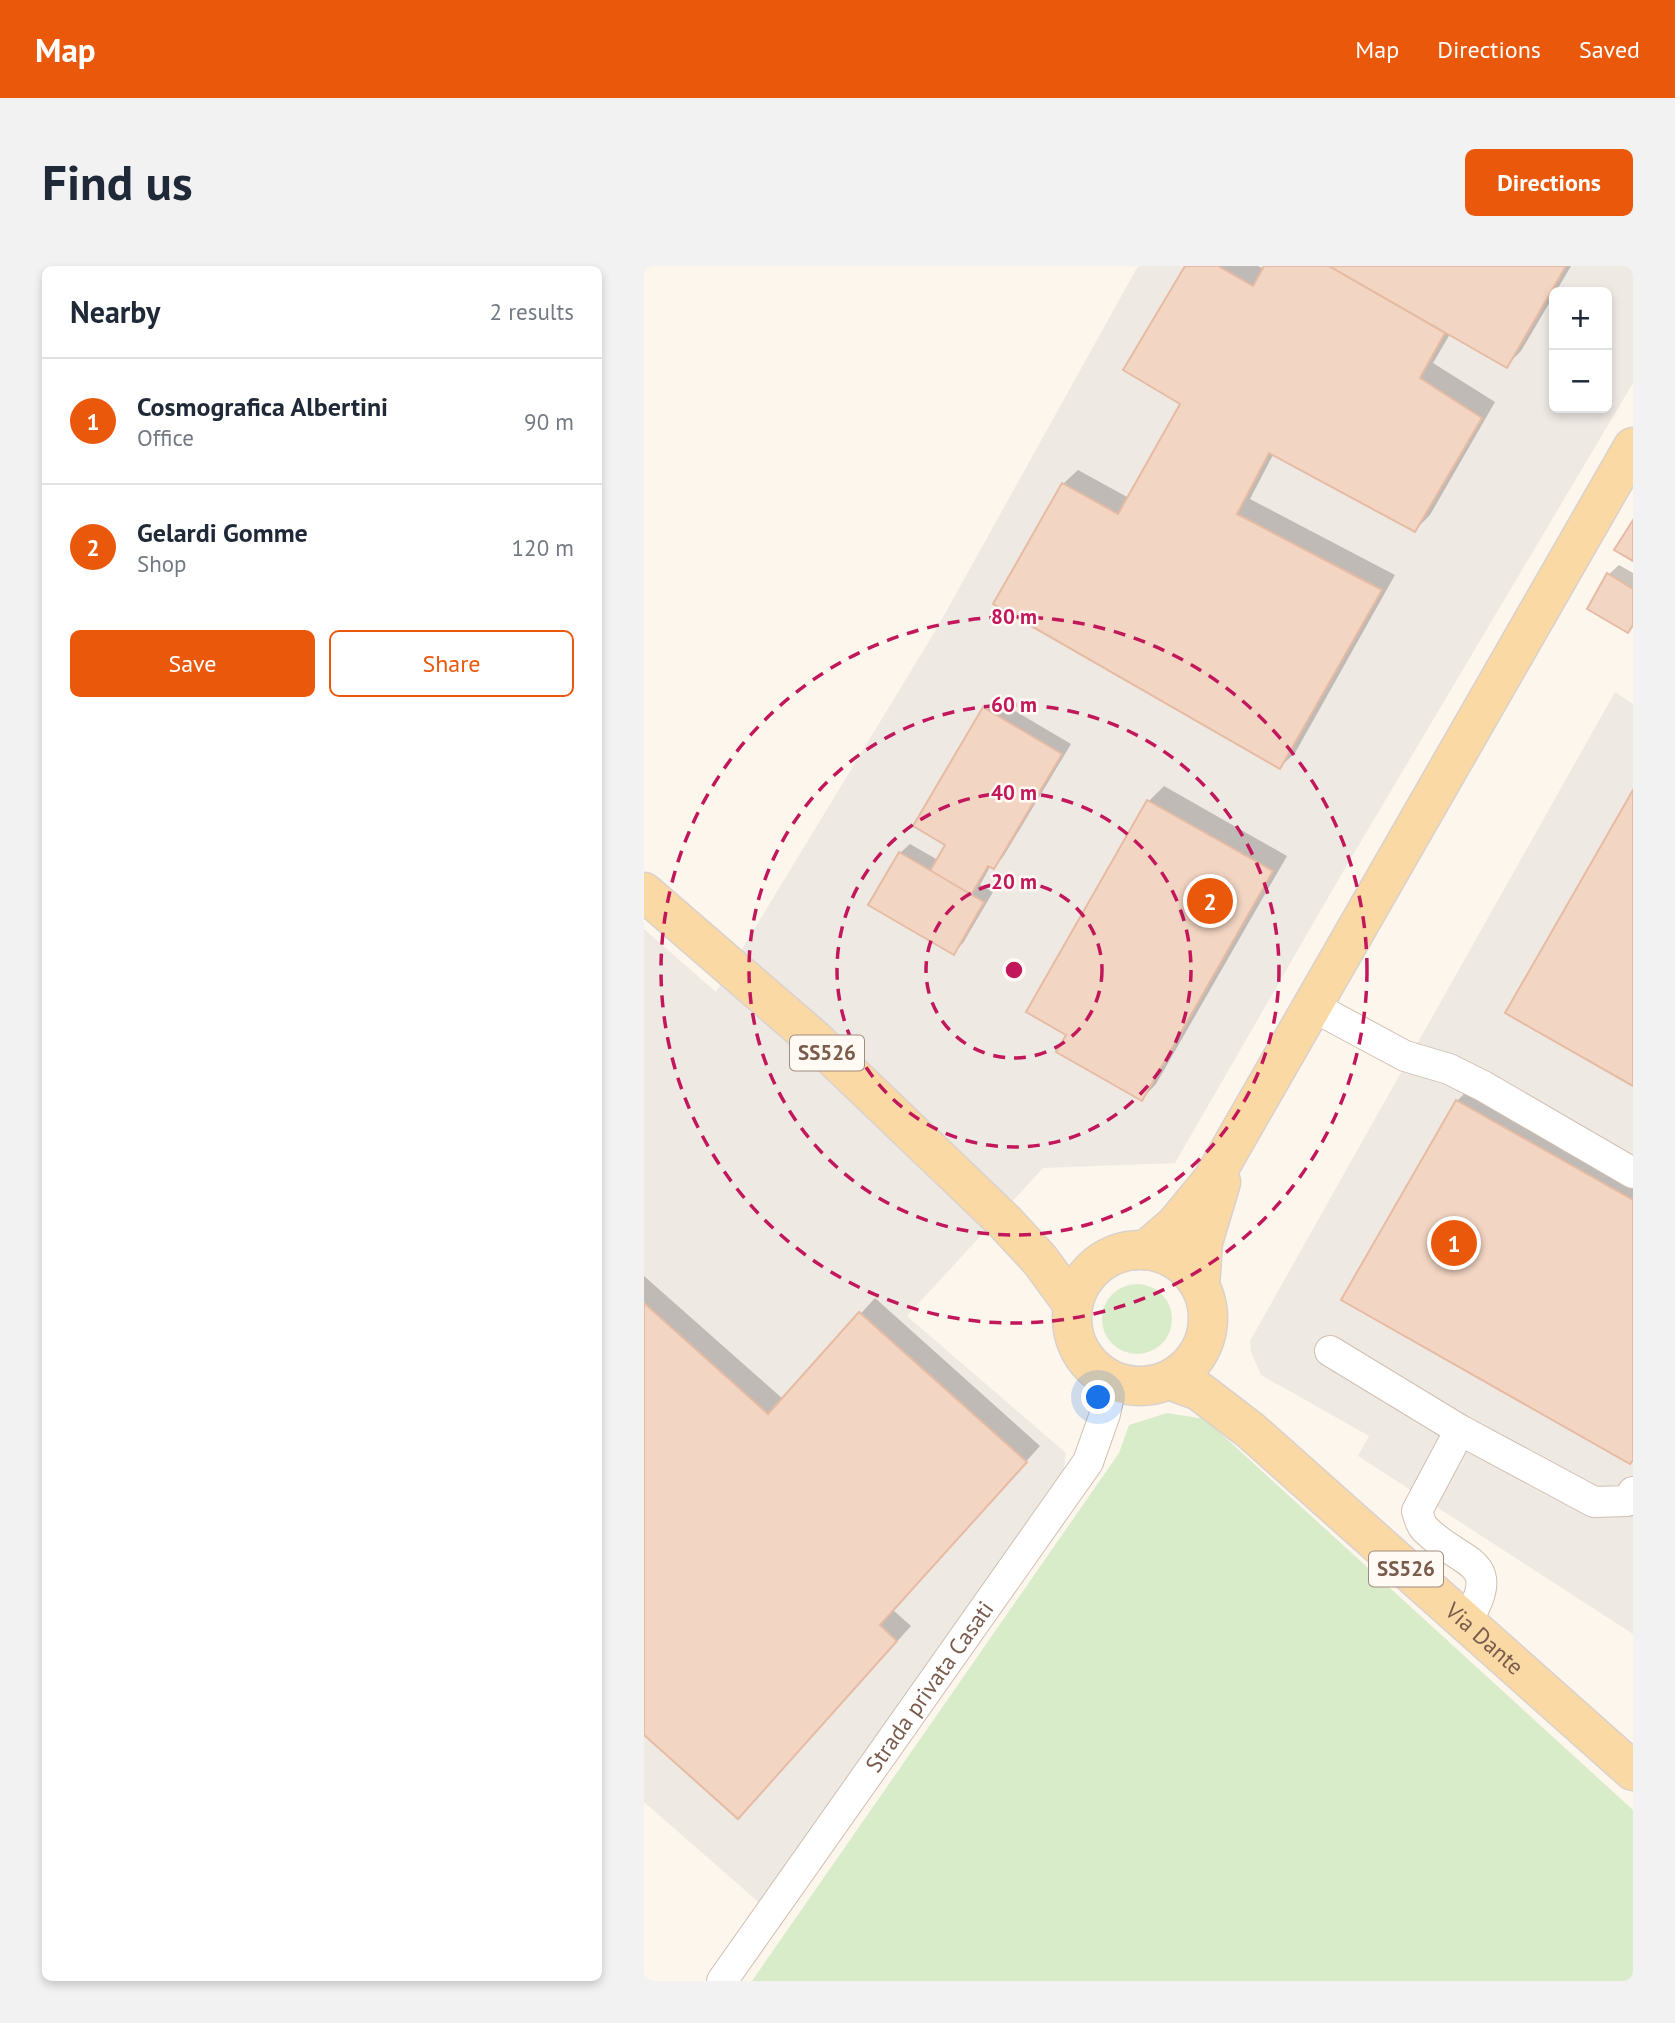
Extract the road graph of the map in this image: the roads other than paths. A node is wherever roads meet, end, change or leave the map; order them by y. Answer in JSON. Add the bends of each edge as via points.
{"nodes":[{"id":1,"x":1633,"y":447,"type":"edge"},
{"id":2,"x":644,"y":892,"type":"edge"},
{"id":3,"x":1312,"y":1006,"type":"junction"},
{"id":4,"x":1232,"y":1145,"type":"junction"},
{"id":5,"x":1633,"y":1173,"type":"edge"},
{"id":6,"x":1004,"y":1221,"type":"junction"},
{"id":7,"x":1146,"y":1250,"type":"junction"},
{"id":8,"x":1103,"y":1261,"type":"junction"},
{"id":9,"x":1200,"y":1286,"type":"junction"},
{"id":10,"x":1073,"y":1305,"type":"junction"},
{"id":11,"x":1330,"y":1351,"type":"dead end"},
{"id":12,"x":1112,"y":1380,"type":"junction"},
{"id":13,"x":1169,"y":1380,"type":"junction"},
{"id":14,"x":1460,"y":1430,"type":"junction"},
{"id":15,"x":1633,"y":1492,"type":"edge"},
{"id":16,"x":1466,"y":1622,"type":"junction"},
{"id":17,"x":1633,"y":1771,"type":"edge"},
{"id":18,"x":722,"y":1981,"type":"edge"}],
"edges":[{"from":1,"to":3,"type":"main road"},
{"from":2,"to":6,"type":"main road","number":"SS526","via":[[814,1040]]},
{"from":3,"to":4,"type":"main road"},
{"from":3,"to":5,"type":"street","via":[[1405,1056],[1449,1069],[1483,1086]]},
{"from":4,"to":7,"type":"main road","via":[[1197,1200]]},
{"from":4,"to":9,"type":"main road","via":[[1203,1242]]},
{"from":6,"to":8,"type":"main road","number":"SS526","via":[[1048,1244]]},
{"from":6,"to":10,"type":"main road","number":"SS526"},
{"from":7,"to":8,"type":"main road","via":[[1124,1252]]},
{"from":7,"to":9,"type":"main road","via":[[1180,1263]]},
{"from":8,"to":10,"type":"main road","via":[[1082,1283]]},
{"from":9,"to":13,"type":"main road","via":[[1208,1315],[1205,1340],[1193,1361]]},
{"from":10,"to":12,"type":"main road","via":[[1073,1329],[1080,1350],[1093,1367]]},
{"from":11,"to":14,"type":"street"},
{"from":12,"to":13,"type":"main road","via":[[1136,1386]]},
{"from":12,"to":18,"type":"street","name":"Strada privata Casati","via":[[1088,1462]]},
{"from":13,"to":16,"type":"main road","name":"Via Dante","number":"SS526","via":[[1199,1391],[1221,1406]]},
{"from":14,"to":15,"type":"street","via":[[1594,1502],[1627,1501]]},
{"from":14,"to":16,"type":"street","via":[[1417,1511],[1424,1529],[1475,1566],[1482,1582],[1479,1600]]},
{"from":16,"to":17,"type":"main road","name":"Via Dante","number":"SS526"}]}
